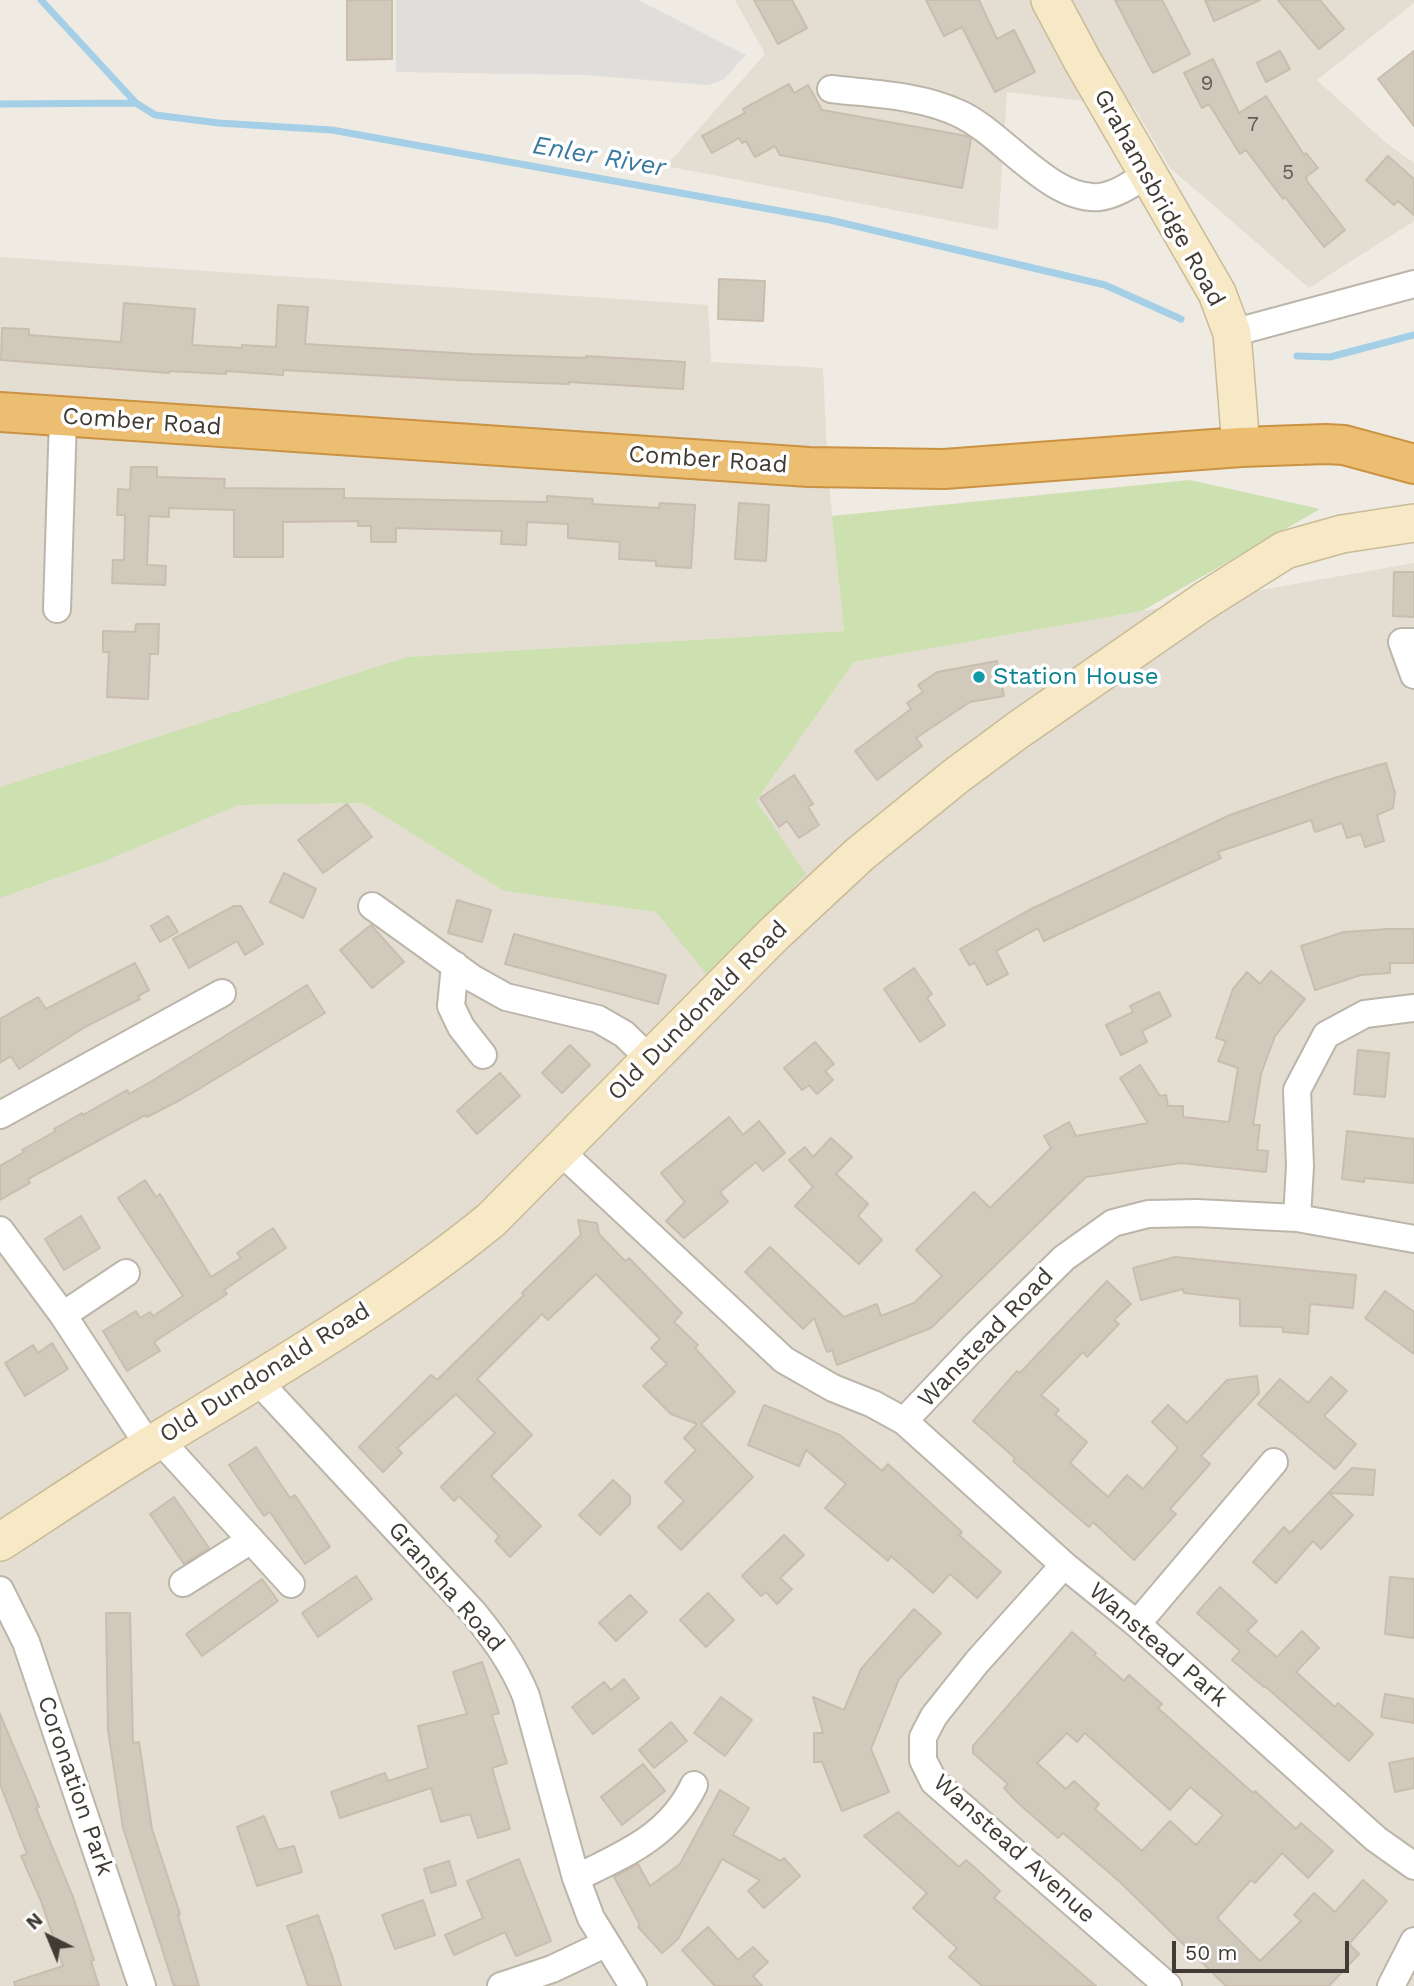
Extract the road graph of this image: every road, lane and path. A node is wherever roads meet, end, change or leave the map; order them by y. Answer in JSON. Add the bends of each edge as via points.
{"nodes":[{"id":1,"x":1050,"y":0,"type":"edge"},
{"id":2,"x":831,"y":89,"type":"dead end"},
{"id":3,"x":1147,"y":174,"type":"junction"},
{"id":4,"x":1414,"y":284,"type":"edge"},
{"id":5,"x":1232,"y":333,"type":"junction"},
{"id":6,"x":0,"y":412,"type":"edge"},
{"id":7,"x":62,"y":417,"type":"junction"},
{"id":8,"x":1241,"y":447,"type":"junction"},
{"id":9,"x":1414,"y":464,"type":"edge"},
{"id":10,"x":1414,"y":523,"type":"edge"},
{"id":11,"x":57,"y":609,"type":"dead end"},
{"id":12,"x":1414,"y":642,"type":"edge"},
{"id":13,"x":1414,"y":675,"type":"edge"},
{"id":14,"x":372,"y":906,"type":"dead end"},
{"id":15,"x":455,"y":965,"type":"junction"},
{"id":16,"x":222,"y":993,"type":"dead end"},
{"id":17,"x":1414,"y":1008,"type":"edge"},
{"id":18,"x":483,"y":1055,"type":"dead end"},
{"id":19,"x":650,"y":1060,"type":"junction"},
{"id":20,"x":0,"y":1115,"type":"edge"},
{"id":21,"x":559,"y":1150,"type":"junction"},
{"id":22,"x":1297,"y":1218,"type":"junction"},
{"id":23,"x":0,"y":1230,"type":"edge"},
{"id":24,"x":1414,"y":1238,"type":"edge"},
{"id":25,"x":127,"y":1273,"type":"dead end"},
{"id":26,"x":63,"y":1315,"type":"junction"},
{"id":27,"x":257,"y":1380,"type":"junction"},
{"id":28,"x":904,"y":1421,"type":"junction"},
{"id":29,"x":154,"y":1443,"type":"junction"},
{"id":30,"x":1274,"y":1462,"type":"dead end"},
{"id":31,"x":251,"y":1540,"type":"junction"},
{"id":32,"x":0,"y":1542,"type":"edge"},
{"id":33,"x":1064,"y":1565,"type":"junction"},
{"id":34,"x":183,"y":1583,"type":"dead end"},
{"id":35,"x":291,"y":1584,"type":"dead end"},
{"id":36,"x":0,"y":1590,"type":"edge"},
{"id":37,"x":1137,"y":1624,"type":"junction"},
{"id":38,"x":694,"y":1785,"type":"dead end"},
{"id":39,"x":1414,"y":1866,"type":"edge"},
{"id":40,"x":576,"y":1878,"type":"junction"},
{"id":41,"x":1414,"y":1941,"type":"edge"},
{"id":42,"x":605,"y":1944,"type":"junction"},
{"id":43,"x":142,"y":1986,"type":"edge"},
{"id":44,"x":501,"y":1986,"type":"edge"},
{"id":45,"x":633,"y":1986,"type":"edge"},
{"id":46,"x":1168,"y":1986,"type":"edge"},
{"id":47,"x":1391,"y":1986,"type":"edge"}],
"edges":[{"from":1,"to":3,"type":"street","name":"Grahamsbridge Road"},
{"from":2,"to":3,"type":"street","via":[[917,100],[957,112],[976,121],[1048,179],[1083,196],[1115,193]]},
{"from":3,"to":5,"type":"street","name":"Grahamsbridge Road","via":[[1217,293]]},
{"from":4,"to":5,"type":"street"},
{"from":5,"to":8,"type":"street","name":"Grahamsbridge Road"},
{"from":6,"to":7,"type":"highway","name":"Comber Road"},
{"from":7,"to":8,"type":"highway","name":"Comber Road","via":[[832,467],[944,469]]},
{"from":7,"to":11,"type":"street"},
{"from":8,"to":9,"type":"highway","name":"Comber Road","via":[[1344,445]]},
{"from":10,"to":19,"type":"street","name":"Old Dundonald Road","via":[[1342,534],[1285,550],[1018,730],[860,853]]},
{"from":12,"to":13,"type":"street","via":[[1402,642]]},
{"from":14,"to":15,"type":"street"},
{"from":15,"to":18,"type":"street","via":[[451,1006]]},
{"from":15,"to":19,"type":"street","via":[[506,997],[598,1019],[624,1034]]},
{"from":16,"to":20,"type":"street"},
{"from":17,"to":22,"type":"street","via":[[1365,1014],[1325,1035],[1297,1090]]},
{"from":19,"to":21,"type":"street","name":"Old Dundonald Road"},
{"from":21,"to":27,"type":"street","name":"Old Dundonald Road","via":[[491,1220],[440,1261]]},
{"from":21,"to":28,"type":"street","name":"Wanstead Road","via":[[784,1360]]},
{"from":22,"to":24,"type":"street","name":"Wanstead Road"},
{"from":22,"to":28,"type":"street","name":"Wanstead Road","via":[[1148,1214],[1113,1223],[1064,1258]]},
{"from":23,"to":26,"type":"street"},
{"from":25,"to":26,"type":"street"},
{"from":26,"to":29,"type":"street"},
{"from":27,"to":29,"type":"street","name":"Old Dundonald Road"},
{"from":27,"to":40,"type":"street","name":"Gransha Road","via":[[501,1646],[526,1696]]},
{"from":28,"to":33,"type":"street","name":"Wanstead Park"},
{"from":29,"to":31,"type":"street"},
{"from":29,"to":32,"type":"street","name":"Old Dundonald Road"},
{"from":30,"to":37,"type":"street"},
{"from":31,"to":34,"type":"street"},
{"from":31,"to":35,"type":"street"},
{"from":33,"to":37,"type":"street","name":"Wanstead Park"},
{"from":33,"to":46,"type":"street","name":"Wanstead Avenue","via":[[934,1716],[923,1737],[923,1760],[934,1782]]},
{"from":36,"to":43,"type":"street","name":"Coronation Park","via":[[26,1642]]},
{"from":37,"to":39,"type":"street","name":"Wanstead Park","via":[[1376,1839]]},
{"from":38,"to":40,"type":"street","via":[[666,1827],[630,1852]]},
{"from":40,"to":42,"type":"street","name":"Gransha Road"},
{"from":41,"to":47,"type":"street"},
{"from":42,"to":44,"type":"street"},
{"from":42,"to":45,"type":"street","name":"Gransha Road"}]}
